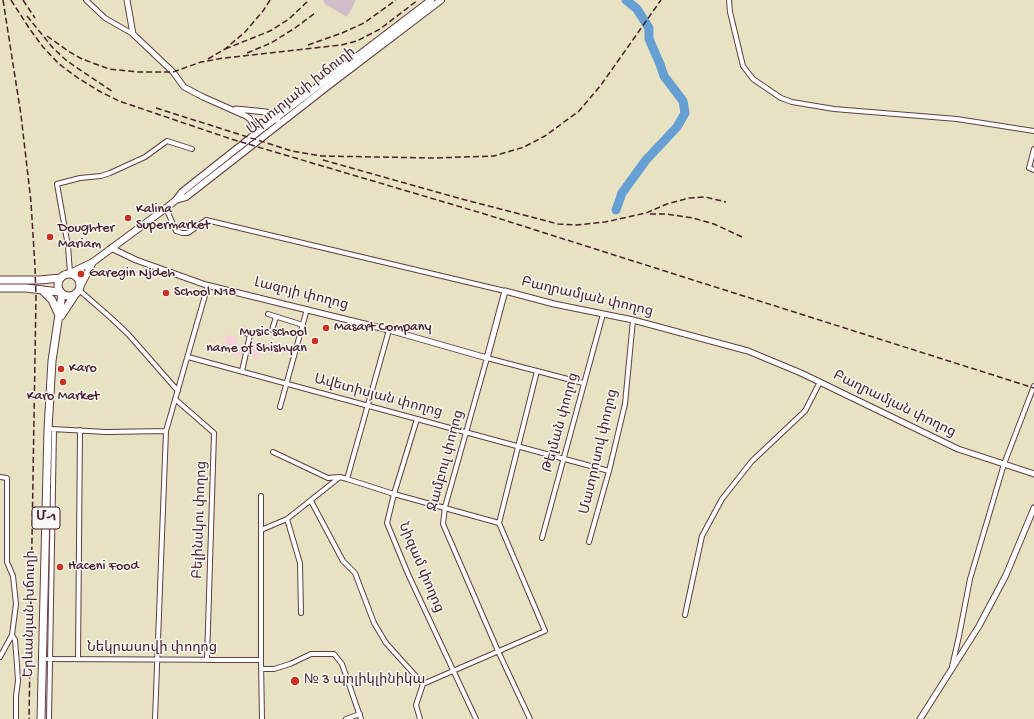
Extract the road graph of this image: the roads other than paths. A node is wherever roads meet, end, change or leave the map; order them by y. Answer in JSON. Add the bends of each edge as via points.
{"nodes":[{"id":1,"x":86,"y":0,"type":"edge"},
{"id":2,"x":127,"y":0,"type":"edge"},
{"id":3,"x":431,"y":0,"type":"edge"},
{"id":4,"x":441,"y":0,"type":"edge"},
{"id":5,"x":729,"y":0,"type":"edge"},
{"id":6,"x":133,"y":34,"type":"junction"},
{"id":7,"x":233,"y":109,"type":"junction"},
{"id":8,"x":278,"y":121,"type":"junction"},
{"id":9,"x":1034,"y":131,"type":"edge"},
{"id":10,"x":254,"y":135,"type":"junction"},
{"id":11,"x":192,"y":149,"type":"dead end"},
{"id":12,"x":1034,"y":149,"type":"edge"},
{"id":13,"x":1034,"y":170,"type":"edge"},
{"id":14,"x":176,"y":200,"type":"junction"},
{"id":15,"x":166,"y":208,"type":"junction"},
{"id":16,"x":111,"y":248,"type":"junction"},
{"id":17,"x":93,"y":262,"type":"junction"},
{"id":18,"x":70,"y":273,"type":"junction"},
{"id":19,"x":60,"y":278,"type":"junction"},
{"id":20,"x":0,"y":280,"type":"edge"},
{"id":21,"x":208,"y":285,"type":"junction"},
{"id":22,"x":0,"y":288,"type":"edge"},
{"id":23,"x":42,"y":290,"type":"junction"},
{"id":24,"x":78,"y":290,"type":"junction"},
{"id":25,"x":505,"y":291,"type":"junction"},
{"id":26,"x":61,"y":293,"type":"junction"},
{"id":27,"x":307,"y":309,"type":"junction"},
{"id":28,"x":268,"y":314,"type":"dead end"},
{"id":29,"x":603,"y":314,"type":"junction"},
{"id":30,"x":60,"y":317,"type":"junction"},
{"id":31,"x":276,"y":317,"type":"junction"},
{"id":32,"x":633,"y":320,"type":"junction"},
{"id":33,"x":303,"y":324,"type":"junction"},
{"id":34,"x":272,"y":330,"type":"dead end"},
{"id":35,"x":388,"y":330,"type":"junction"},
{"id":36,"x":247,"y":334,"type":"dead end"},
{"id":37,"x":188,"y":357,"type":"junction"},
{"id":38,"x":487,"y":358,"type":"junction"},
{"id":39,"x":242,"y":371,"type":"junction"},
{"id":40,"x":537,"y":371,"type":"junction"},
{"id":41,"x":820,"y":382,"type":"junction"},
{"id":42,"x":584,"y":383,"type":"junction"},
{"id":43,"x":287,"y":384,"type":"junction"},
{"id":44,"x":1034,"y":386,"type":"edge"},
{"id":45,"x":178,"y":391,"type":"junction"},
{"id":46,"x":175,"y":400,"type":"junction"},
{"id":47,"x":367,"y":405,"type":"junction"},
{"id":48,"x":280,"y":407,"type":"dead end"},
{"id":49,"x":417,"y":419,"type":"junction"},
{"id":50,"x":51,"y":429,"type":"junction"},
{"id":51,"x":80,"y":430,"type":"junction"},
{"id":52,"x":166,"y":431,"type":"junction"},
{"id":53,"x":466,"y":432,"type":"junction"},
{"id":54,"x":518,"y":447,"type":"junction"},
{"id":55,"x":273,"y":452,"type":"dead end"},
{"id":56,"x":563,"y":459,"type":"junction"},
{"id":57,"x":1004,"y":464,"type":"junction"},
{"id":58,"x":608,"y":472,"type":"junction"},
{"id":59,"x":1034,"y":474,"type":"edge"},
{"id":60,"x":0,"y":477,"type":"edge"},
{"id":61,"x":340,"y":477,"type":"junction"},
{"id":62,"x":347,"y":479,"type":"junction"},
{"id":63,"x":394,"y":494,"type":"junction"},
{"id":64,"x":261,"y":496,"type":"dead end"},
{"id":65,"x":311,"y":501,"type":"junction"},
{"id":66,"x":445,"y":507,"type":"junction"},
{"id":67,"x":1034,"y":508,"type":"edge"},
{"id":68,"x":287,"y":520,"type":"junction"},
{"id":69,"x":499,"y":523,"type":"junction"},
{"id":70,"x":261,"y":530,"type":"junction"},
{"id":71,"x":542,"y":538,"type":"dead end"},
{"id":72,"x":589,"y":542,"type":"dead end"},
{"id":73,"x":301,"y":613,"type":"dead end"},
{"id":74,"x":685,"y":616,"type":"dead end"},
{"id":75,"x":12,"y":635,"type":"junction"},
{"id":76,"x":498,"y":651,"type":"junction"},
{"id":77,"x":0,"y":657,"type":"edge"},
{"id":78,"x":46,"y":659,"type":"junction"},
{"id":79,"x":78,"y":659,"type":"junction"},
{"id":80,"x":157,"y":660,"type":"junction"},
{"id":81,"x":208,"y":660,"type":"junction"},
{"id":82,"x":261,"y":660,"type":"junction"},
{"id":83,"x":261,"y":669,"type":"junction"},
{"id":84,"x":454,"y":671,"type":"junction"},
{"id":85,"x":950,"y":671,"type":"junction"},
{"id":86,"x":423,"y":684,"type":"junction"},
{"id":87,"x":360,"y":717,"type":"edge"},
{"id":88,"x":16,"y":719,"type":"edge"},
{"id":89,"x":41,"y":719,"type":"edge"},
{"id":90,"x":49,"y":719,"type":"edge"},
{"id":91,"x":155,"y":719,"type":"edge"},
{"id":92,"x":262,"y":719,"type":"edge"},
{"id":93,"x":346,"y":719,"type":"edge"},
{"id":94,"x":420,"y":719,"type":"edge"},
{"id":95,"x":476,"y":719,"type":"edge"},
{"id":96,"x":530,"y":719,"type":"edge"},
{"id":97,"x":920,"y":719,"type":"edge"}],
"edges":[{"from":1,"to":6,"type":"street","via":[[105,18]]},
{"from":2,"to":6,"type":"street"},
{"from":3,"to":8,"type":"main road","name":"Ախուրյանի խճուղի"},
{"from":4,"to":8,"type":"main road","name":"Ախուրյանի խճուղի"},
{"from":5,"to":9,"type":"street","via":[[743,66],[753,79],[781,98],[834,109],[957,119]]},
{"from":6,"to":7,"type":"street","via":[[173,72],[184,87]]},
{"from":7,"to":8,"type":"street","via":[[266,112]]},
{"from":7,"to":10,"type":"street","via":[[250,119],[254,126]]},
{"from":8,"to":10,"type":"main road","name":"Ախուրյանի խճուղի"},
{"from":8,"to":14,"type":"main road","name":"Ախուրյանի խճուղի","via":[[186,197]]},
{"from":10,"to":14,"type":"main road","name":"Ախուրյանի խճուղի","via":[[182,192]]},
{"from":11,"to":18,"type":"street","via":[[167,141],[145,157],[110,173],[57,184]]},
{"from":12,"to":13,"type":"street","via":[[1029,168]]},
{"from":14,"to":15,"type":"main road","name":"Ախուրյանի խճուղի"},
{"from":15,"to":16,"type":"main road","name":"Ախուրյանի խճուղի"},
{"from":15,"to":25,"type":"street","name":"Բաղրամյան փողոց","via":[[176,231],[182,233],[188,233],[206,220]]},
{"from":16,"to":17,"type":"main road","name":"Ախուրյանի խճուղի"},
{"from":16,"to":21,"type":"street","name":"Լազոյի փողոց","via":[[136,260]]},
{"from":17,"to":18,"type":"main road"},
{"from":17,"to":24,"type":"main road","name":"Ախուրյանի խճուղի"},
{"from":18,"to":19,"type":"highway"},
{"from":18,"to":24,"type":"highway","via":[[76,276],[80,283]]},
{"from":19,"to":20,"type":"highway"},
{"from":19,"to":26,"type":"highway","via":[[57,285]]},
{"from":21,"to":27,"type":"street","name":"Լազոյի փողոց"},
{"from":21,"to":37,"type":"street"},
{"from":22,"to":23,"type":"highway"},
{"from":23,"to":26,"type":"highway"},
{"from":23,"to":30,"type":"highway","via":[[52,300]]},
{"from":24,"to":26,"type":"highway","via":[[69,296]]},
{"from":24,"to":30,"type":"highway","name":"Երևանյան խճուղի","number":"Մ-1"},
{"from":24,"to":45,"type":"street","via":[[128,334]]},
{"from":25,"to":29,"type":"street","name":"Բաղրամյան փողոց"},
{"from":25,"to":38,"type":"street","name":"Ջամբուլ փողոց"},
{"from":26,"to":30,"type":"highway","name":"Երևանյան խճուղի","number":"Մ-1"},
{"from":27,"to":33,"type":"street"},
{"from":27,"to":35,"type":"street","name":"Լազոյի փողոց"},
{"from":28,"to":31,"type":"street"},
{"from":29,"to":32,"type":"street","name":"Բաղրամյան փողոց"},
{"from":29,"to":42,"type":"street","name":"Թելման փողոց"},
{"from":30,"to":50,"type":"highway","name":"Երևանյան խճուղի","number":"Մ-1","via":[[52,361]]},
{"from":31,"to":33,"type":"street"},
{"from":31,"to":34,"type":"street"},
{"from":32,"to":41,"type":"street","name":"Բաղրամյան փողոց","via":[[748,351]]},
{"from":32,"to":58,"type":"street","name":"Մատրոսով փողոց","via":[[625,404]]},
{"from":33,"to":43,"type":"street"},
{"from":35,"to":38,"type":"street","name":"Լազոյի փողոց"},
{"from":35,"to":47,"type":"street"},
{"from":36,"to":39,"type":"street","via":[[250,335]]},
{"from":37,"to":39,"type":"street","name":"Ավետիսյան փողոց"},
{"from":37,"to":45,"type":"street"},
{"from":38,"to":40,"type":"street"},
{"from":38,"to":53,"type":"street","name":"Ջամբուլ փողոց"},
{"from":39,"to":43,"type":"street","name":"Ավետիսյան փողոց"},
{"from":40,"to":42,"type":"street"},
{"from":40,"to":54,"type":"street"},
{"from":41,"to":57,"type":"street","name":"Բաղրամյան փողոց","via":[[958,449]]},
{"from":41,"to":74,"type":"street","via":[[805,411],[752,461],[722,499],[702,536]]},
{"from":42,"to":56,"type":"street","name":"Թելման փողոց"},
{"from":43,"to":47,"type":"street","name":"Ավետիսյան փողոց"},
{"from":43,"to":48,"type":"street"},
{"from":44,"to":57,"type":"street"},
{"from":45,"to":46,"type":"street"},
{"from":46,"to":52,"type":"street"},
{"from":46,"to":81,"type":"street","name":"Բելինսկու փողոց","via":[[214,433]]},
{"from":47,"to":49,"type":"street","name":"Ավետիսյան փողոց"},
{"from":47,"to":62,"type":"street"},
{"from":49,"to":53,"type":"street","name":"Ավետիսյան փողոց"},
{"from":49,"to":63,"type":"street","name":"Նիզամ փողոց"},
{"from":50,"to":51,"type":"street"},
{"from":50,"to":78,"type":"highway","name":"Երևանյան խճուղի","number":"Մ-1"},
{"from":51,"to":52,"type":"street"},
{"from":51,"to":79,"type":"street"},
{"from":52,"to":80,"type":"street"},
{"from":53,"to":54,"type":"street","name":"Ավետիսյան փողոց"},
{"from":53,"to":66,"type":"street","name":"Ջամբուլ փողոց"},
{"from":54,"to":56,"type":"street","name":"Ավետիսյան փողոց"},
{"from":54,"to":69,"type":"street"},
{"from":55,"to":61,"type":"street","via":[[328,478]]},
{"from":56,"to":58,"type":"street","name":"Ավետիսյան փողոց"},
{"from":56,"to":71,"type":"street","name":"Թելման փողոց"},
{"from":57,"to":59,"type":"street","name":"Բաղրամյան փողոց"},
{"from":57,"to":85,"type":"street","via":[[970,578]]},
{"from":58,"to":72,"type":"street","name":"Մատրոսով փողոց"},
{"from":60,"to":75,"type":"street","via":[[7,478],[7,562],[13,576],[16,604]]},
{"from":61,"to":62,"type":"street"},
{"from":61,"to":65,"type":"street"},
{"from":62,"to":63,"type":"street"},
{"from":63,"to":66,"type":"street"},
{"from":63,"to":84,"type":"street","name":"Նիզամ փողոց","via":[[387,523]]},
{"from":64,"to":70,"type":"street"},
{"from":65,"to":68,"type":"street"},
{"from":65,"to":86,"type":"street","via":[[343,561],[355,573],[374,623],[386,643]]},
{"from":66,"to":69,"type":"street"},
{"from":66,"to":76,"type":"street","name":"Ջամբուլ փողոց","via":[[443,524]]},
{"from":67,"to":85,"type":"street","via":[[979,626]]},
{"from":68,"to":70,"type":"street"},
{"from":68,"to":73,"type":"street","via":[[300,562]]},
{"from":69,"to":76,"type":"street","via":[[545,631]]},
{"from":70,"to":82,"type":"street"},
{"from":75,"to":77,"type":"street"},
{"from":75,"to":88,"type":"street","via":[[15,640],[18,681]]},
{"from":76,"to":84,"type":"street"},
{"from":76,"to":96,"type":"street","name":"Ջամբուլ փողոց"},
{"from":78,"to":79,"type":"street","name":"Նեկրասովի փողոց"},
{"from":78,"to":89,"type":"highway","name":"Երևանյան խճուղի","number":"Մ-1"},
{"from":78,"to":90,"type":"street"},
{"from":79,"to":80,"type":"street","name":"Նեկրասովի փողոց"},
{"from":80,"to":81,"type":"street","name":"Նեկրասովի փողոց"},
{"from":80,"to":91,"type":"street"},
{"from":81,"to":82,"type":"street","name":"Նեկրասովի փողոց"},
{"from":82,"to":83,"type":"street"},
{"from":83,"to":87,"type":"street","via":[[279,668],[311,654],[334,654],[342,664]]},
{"from":83,"to":92,"type":"street"},
{"from":84,"to":86,"type":"street"},
{"from":84,"to":95,"type":"street","name":"Նիզամ փողոց"},
{"from":85,"to":97,"type":"street"},
{"from":86,"to":94,"type":"street","via":[[416,705]]},
{"from":87,"to":93,"type":"street"}]}
